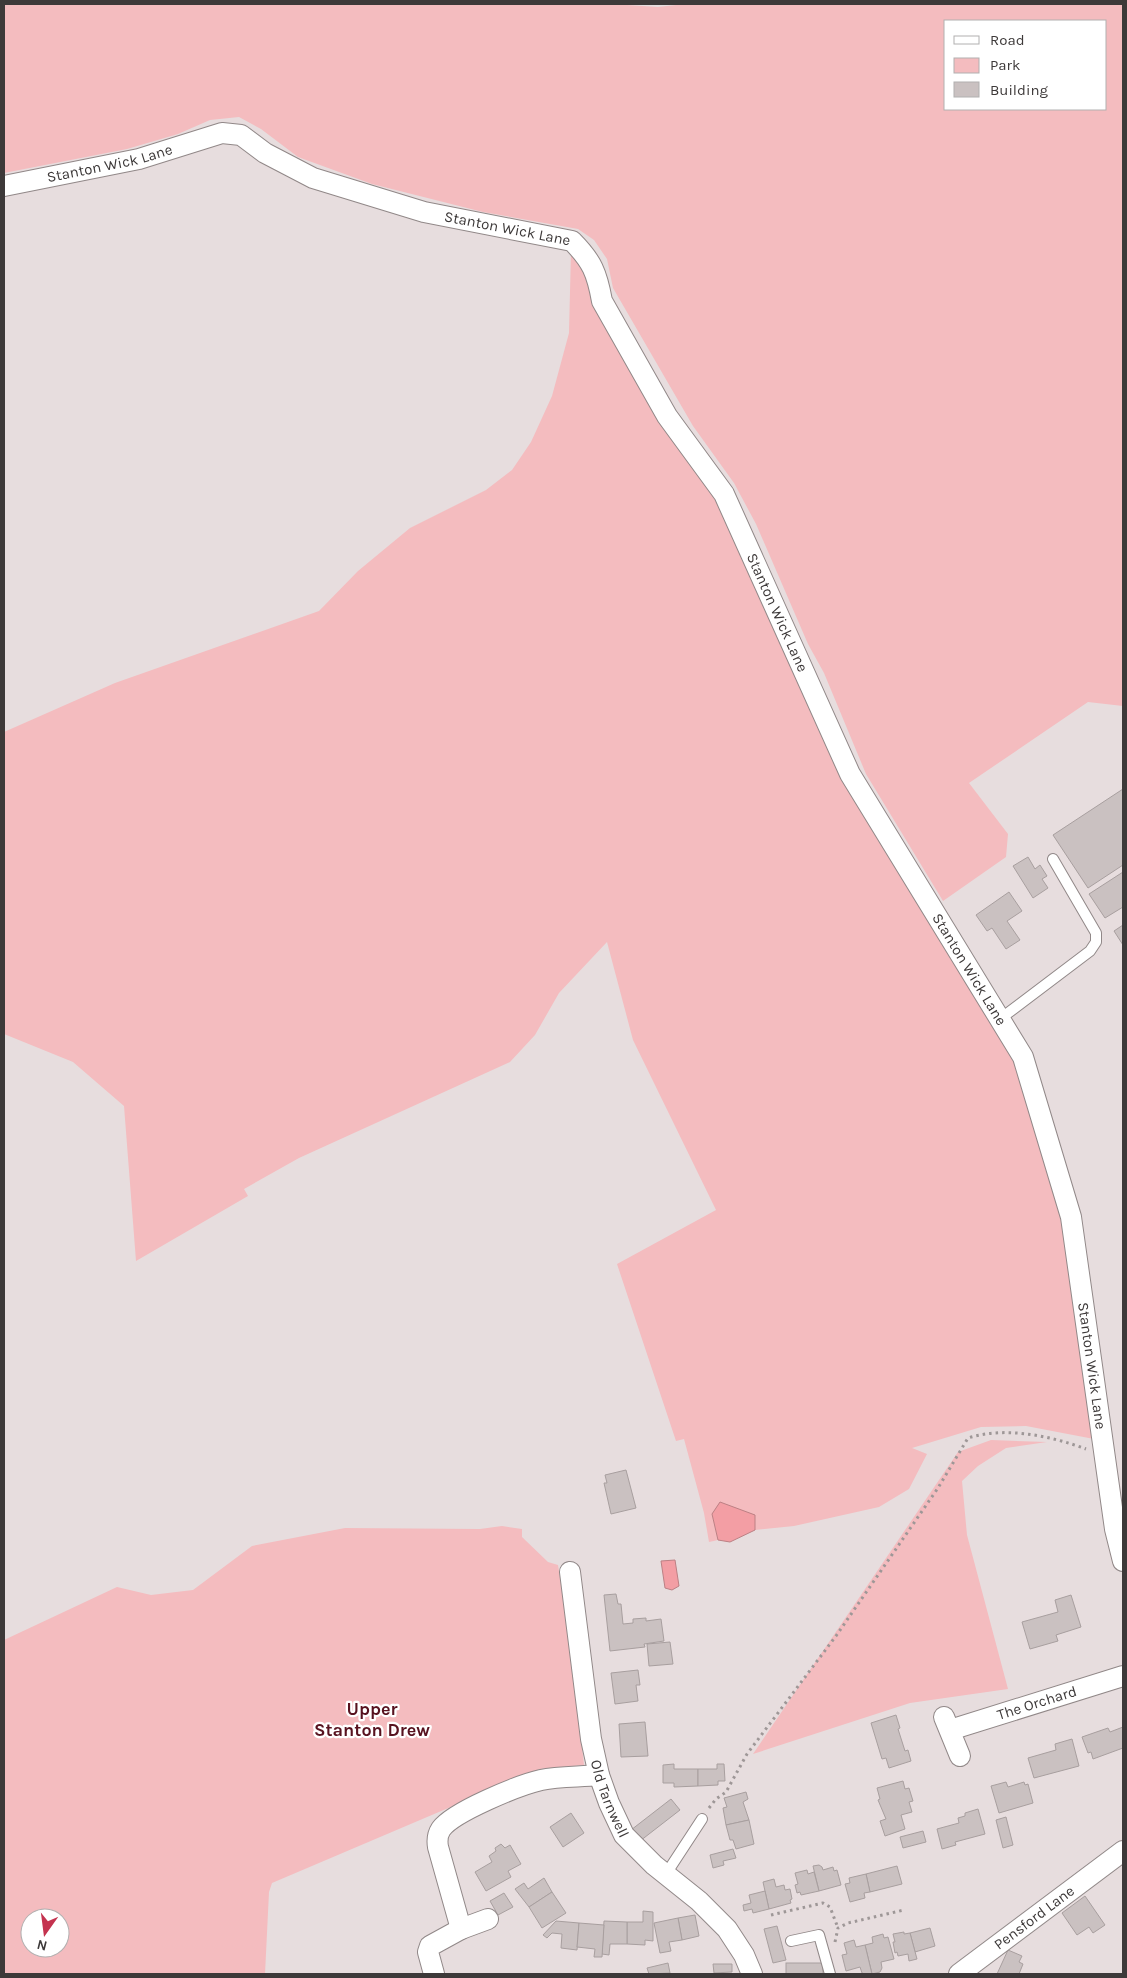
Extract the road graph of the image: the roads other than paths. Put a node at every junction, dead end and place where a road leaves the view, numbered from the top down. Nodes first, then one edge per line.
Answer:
1 (4, 186) edge
2 (1053, 859) dead end
3 (1000, 1019) junction
4 (1123, 1561) edge
5 (570, 1572) dead end
6 (1123, 1676) edge
7 (960, 1756) dead end
8 (599, 1775) junction
9 (702, 1819) road end
10 (1117, 1856) edge
11 (666, 1874) junction
12 (488, 1919) dead end
13 (461, 1929) junction
14 (791, 1941) dead end
15 (830, 1973) edge
16 (434, 1974) edge
17 (752, 1974) edge
18 (959, 1974) edge

1 - 3 street, Stanton Wick Lane
2 - 3 lane
3 - 4 street, Stanton Wick Lane
5 - 8 street, Old Tarnwell
6 - 7 street, The Orchard
8 - 11 street, Old Tarnwell
8 - 13 street
9 - 11 lane
10 - 18 street, Pensford Lane
11 - 17 street, Old Tarnwell
12 - 13 street
13 - 16 street
14 - 15 lane

